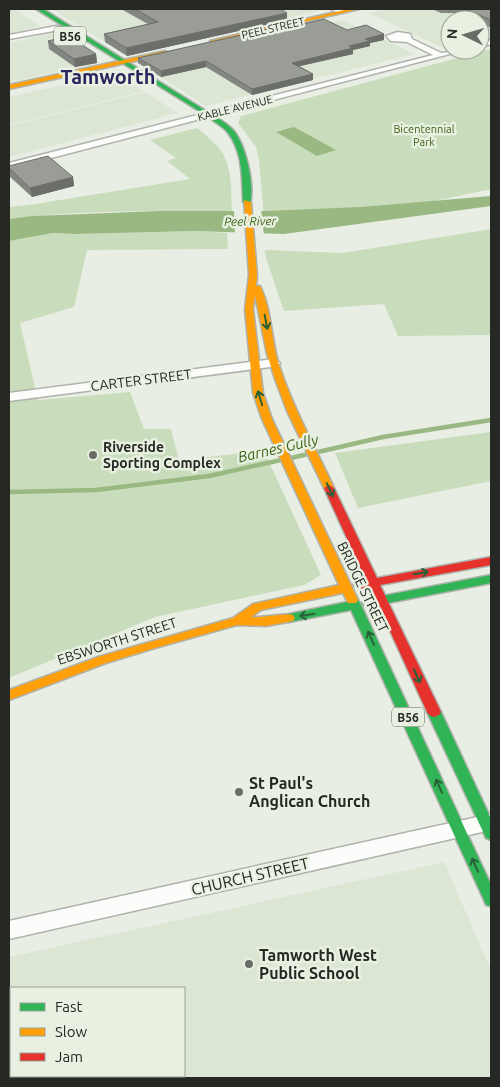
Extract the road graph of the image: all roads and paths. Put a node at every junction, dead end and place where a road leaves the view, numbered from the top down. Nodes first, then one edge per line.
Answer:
1 (26, 9) edge
2 (39, 9) edge
3 (343, 10) edge
4 (56, 28) junction
5 (9, 37) edge
6 (409, 40) dead end
7 (203, 44) edge
8 (176, 50) edge
9 (440, 55) joint
10 (118, 64) junction
11 (9, 88) edge
12 (204, 116) junction
13 (9, 166) edge
14 (253, 276) junction
15 (274, 364) junction
16 (254, 366) junction
17 (9, 397) edge
18 (491, 561) edge
19 (491, 579) edge
20 (373, 582) junction
21 (346, 588) junction
22 (381, 600) junction
23 (355, 605) junction
24 (237, 621) junction
25 (9, 695) edge
26 (490, 826) edge
27 (459, 830) junction
28 (491, 900) edge
29 (9, 930) edge

1 - 4 main road, B56
2 - 10 main road, B56
3 - 7 main road, PEEL STREET
4 - 5 street
4 - 10 main road, B56
6 - 9 street
8 - 10 main road
9 - 12 street, KABLE AVENUE
10 - 11 main road
10 - 12 main road, B56
12 - 13 street, KABLE AVENUE
12 - 14 main road, BRIDGE STREET / B56
14 -> 15 main road, BRIDGE STREET / B56
14 - 16 main road, BRIDGE STREET / B56
15 - 16 street, CARTER STREET
15 -> 20 main road, BRIDGE STREET / B56
16 - 17 street, CARTER STREET
21 -> 16 main road, BRIDGE STREET / B56
20 -> 18 main road, EBSWORTH STREET
19 - 22 main road, EBSWORTH STREET
20 - 21 main road, EBSWORTH STREET
20 - 22 main road, BRIDGE STREET / B56
21 - 23 main road, BRIDGE STREET / B56
21 - 24 main road, EBSWORTH STREET
22 - 23 main road, EBSWORTH STREET
22 -> 26 main road, BRIDGE STREET / B56
23 -> 24 main road, EBSWORTH STREET
27 -> 23 main road, BRIDGE STREET / B56
24 - 25 main road, EBSWORTH STREET
26 - 27 street, CHURCH STREET
28 -> 27 main road, BRIDGE STREET / B56
27 - 29 street, CHURCH STREET

